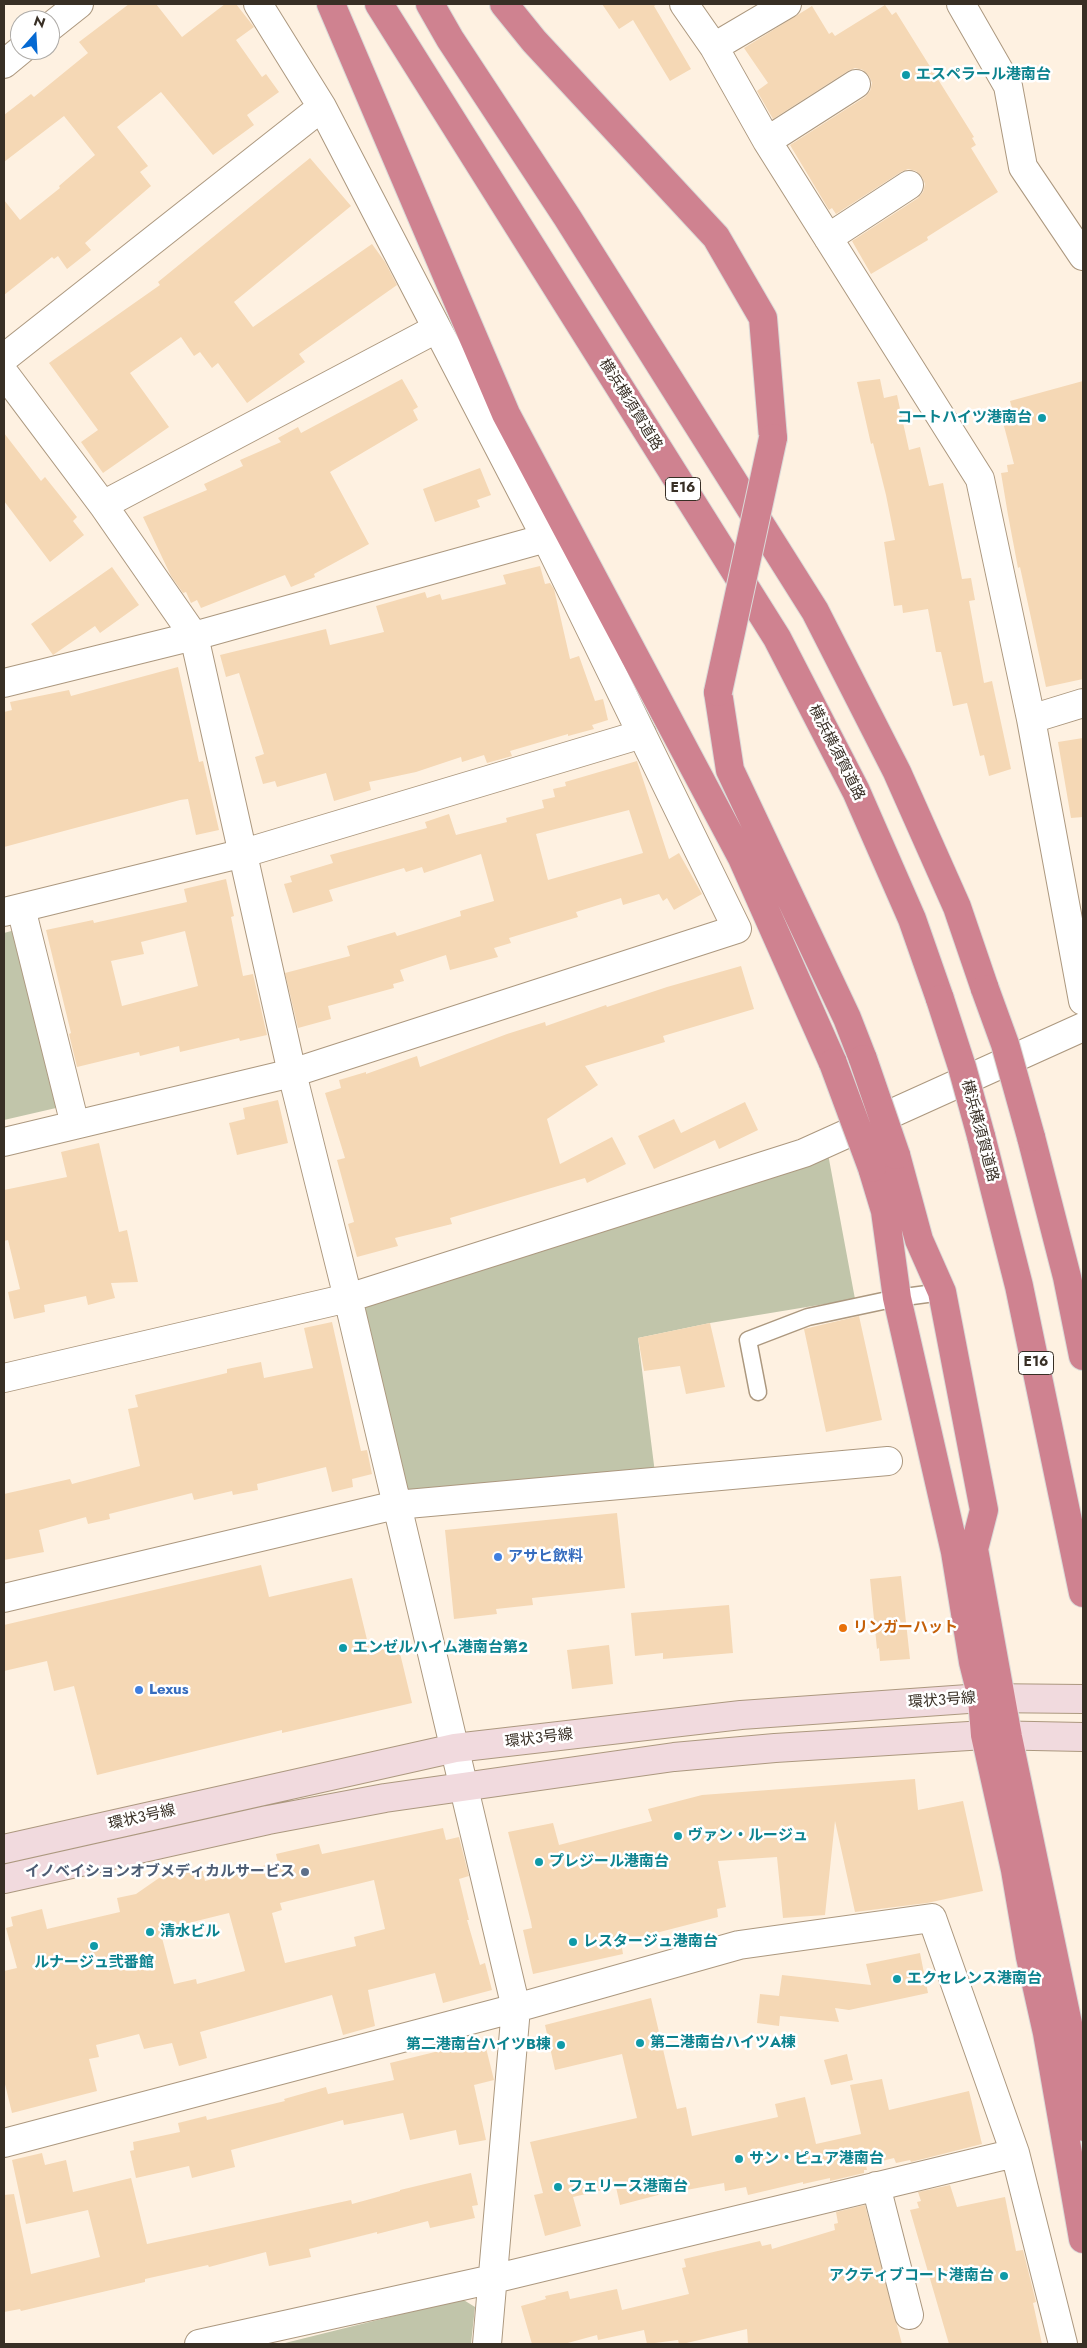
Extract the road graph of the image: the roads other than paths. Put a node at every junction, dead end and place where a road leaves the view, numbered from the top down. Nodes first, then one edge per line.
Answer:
1 (79, 4) edge
2 (258, 4) edge
3 (331, 4) edge
4 (379, 4) edge
5 (430, 4) edge
6 (504, 4) edge
7 (684, 4) edge
8 (787, 4) edge
9 (961, 4) edge
10 (60, 19) edge
11 (714, 46) junction
12 (856, 84) dead end
13 (322, 107) junction
14 (767, 141) junction
15 (909, 185) dead end
16 (828, 238) junction
17 (1083, 256) edge
18 (436, 329) junction
19 (4, 358) edge
20 (4, 373) edge
21 (103, 505) junction
22 (546, 538) junction
23 (194, 636) junction
24 (4, 683) edge
25 (1083, 703) edge
26 (1031, 719) junction
27 (642, 734) junction
28 (244, 853) junction
29 (12, 910) edge
30 (1083, 1002) edge
31 (1083, 1027) edge
32 (292, 1073) junction
33 (75, 1125) junction
34 (4, 1142) edge
35 (942, 1292) junction
36 (348, 1298) junction
37 (897, 1298) junction
38 (1083, 1356) edge
39 (4, 1378) edge
40 (758, 1392) dead end
41 (888, 1461) dead end
42 (396, 1505) junction
43 (1083, 1592) edge
44 (4, 1598) edge
45 (992, 1698) junction
46 (1083, 1699) edge
47 (996, 1736) junction
48 (1075, 1737) edge
49 (455, 1748) junction
50 (463, 1786) junction
51 (4, 1849) edge
52 (4, 1879) edge
53 (516, 2008) junction
54 (1083, 2128) edge
55 (4, 2143) edge
56 (1015, 2153) junction
57 (876, 2186) junction
58 (1083, 2239) edge
59 (493, 2279) junction
60 (909, 2315) dead end
61 (199, 2344) edge
62 (487, 2344) edge
63 (1063, 2344) edge

1 - 10 street
2 - 13 street
3 - 37 highway, bridge
4 - 43 highway, 横浜横須賀道路 / E16, bridge
5 - 38 highway, bridge
6 - 35 highway, bridge
7 - 11 street
8 - 11 street
9 - 17 street
11 - 14 street
12 - 14 street
13 - 18 street
13 - 19 street
14 - 16 street
15 - 16 street
16 - 26 street
18 - 21 street
18 - 22 street
20 - 21 street
21 - 23 street
22 - 23 street
22 - 27 street
23 - 24 street
23 - 28 street
25 - 26 street
26 - 30 street
27 - 28 street
27 - 32 street
28 - 29 street
28 - 32 street
29 - 33 street
31 - 36 street
32 - 33 street
32 - 36 street
33 - 34 street
35 - 37 lane
35 - 45 highway
36 - 39 street
36 - 42 street
37 - 40 lane
37 - 45 highway
41 - 42 street
42 - 44 street
42 - 49 street
45 - 46 street, 環状3号線
45 - 47 highway
45 - 49 street, 環状3号線
47 - 48 street, 環状3号線
47 - 50 street, 環状3号線
47 - 54 highway
47 - 58 highway
49 - 50 street
49 - 51 street, 環状3号線
50 - 52 street, 環状3号線
50 - 53 street
53 - 55 street
53 - 56 street
53 - 59 street
56 - 57 street
56 - 63 street
57 - 59 street
57 - 60 street
59 - 61 street
59 - 62 street

